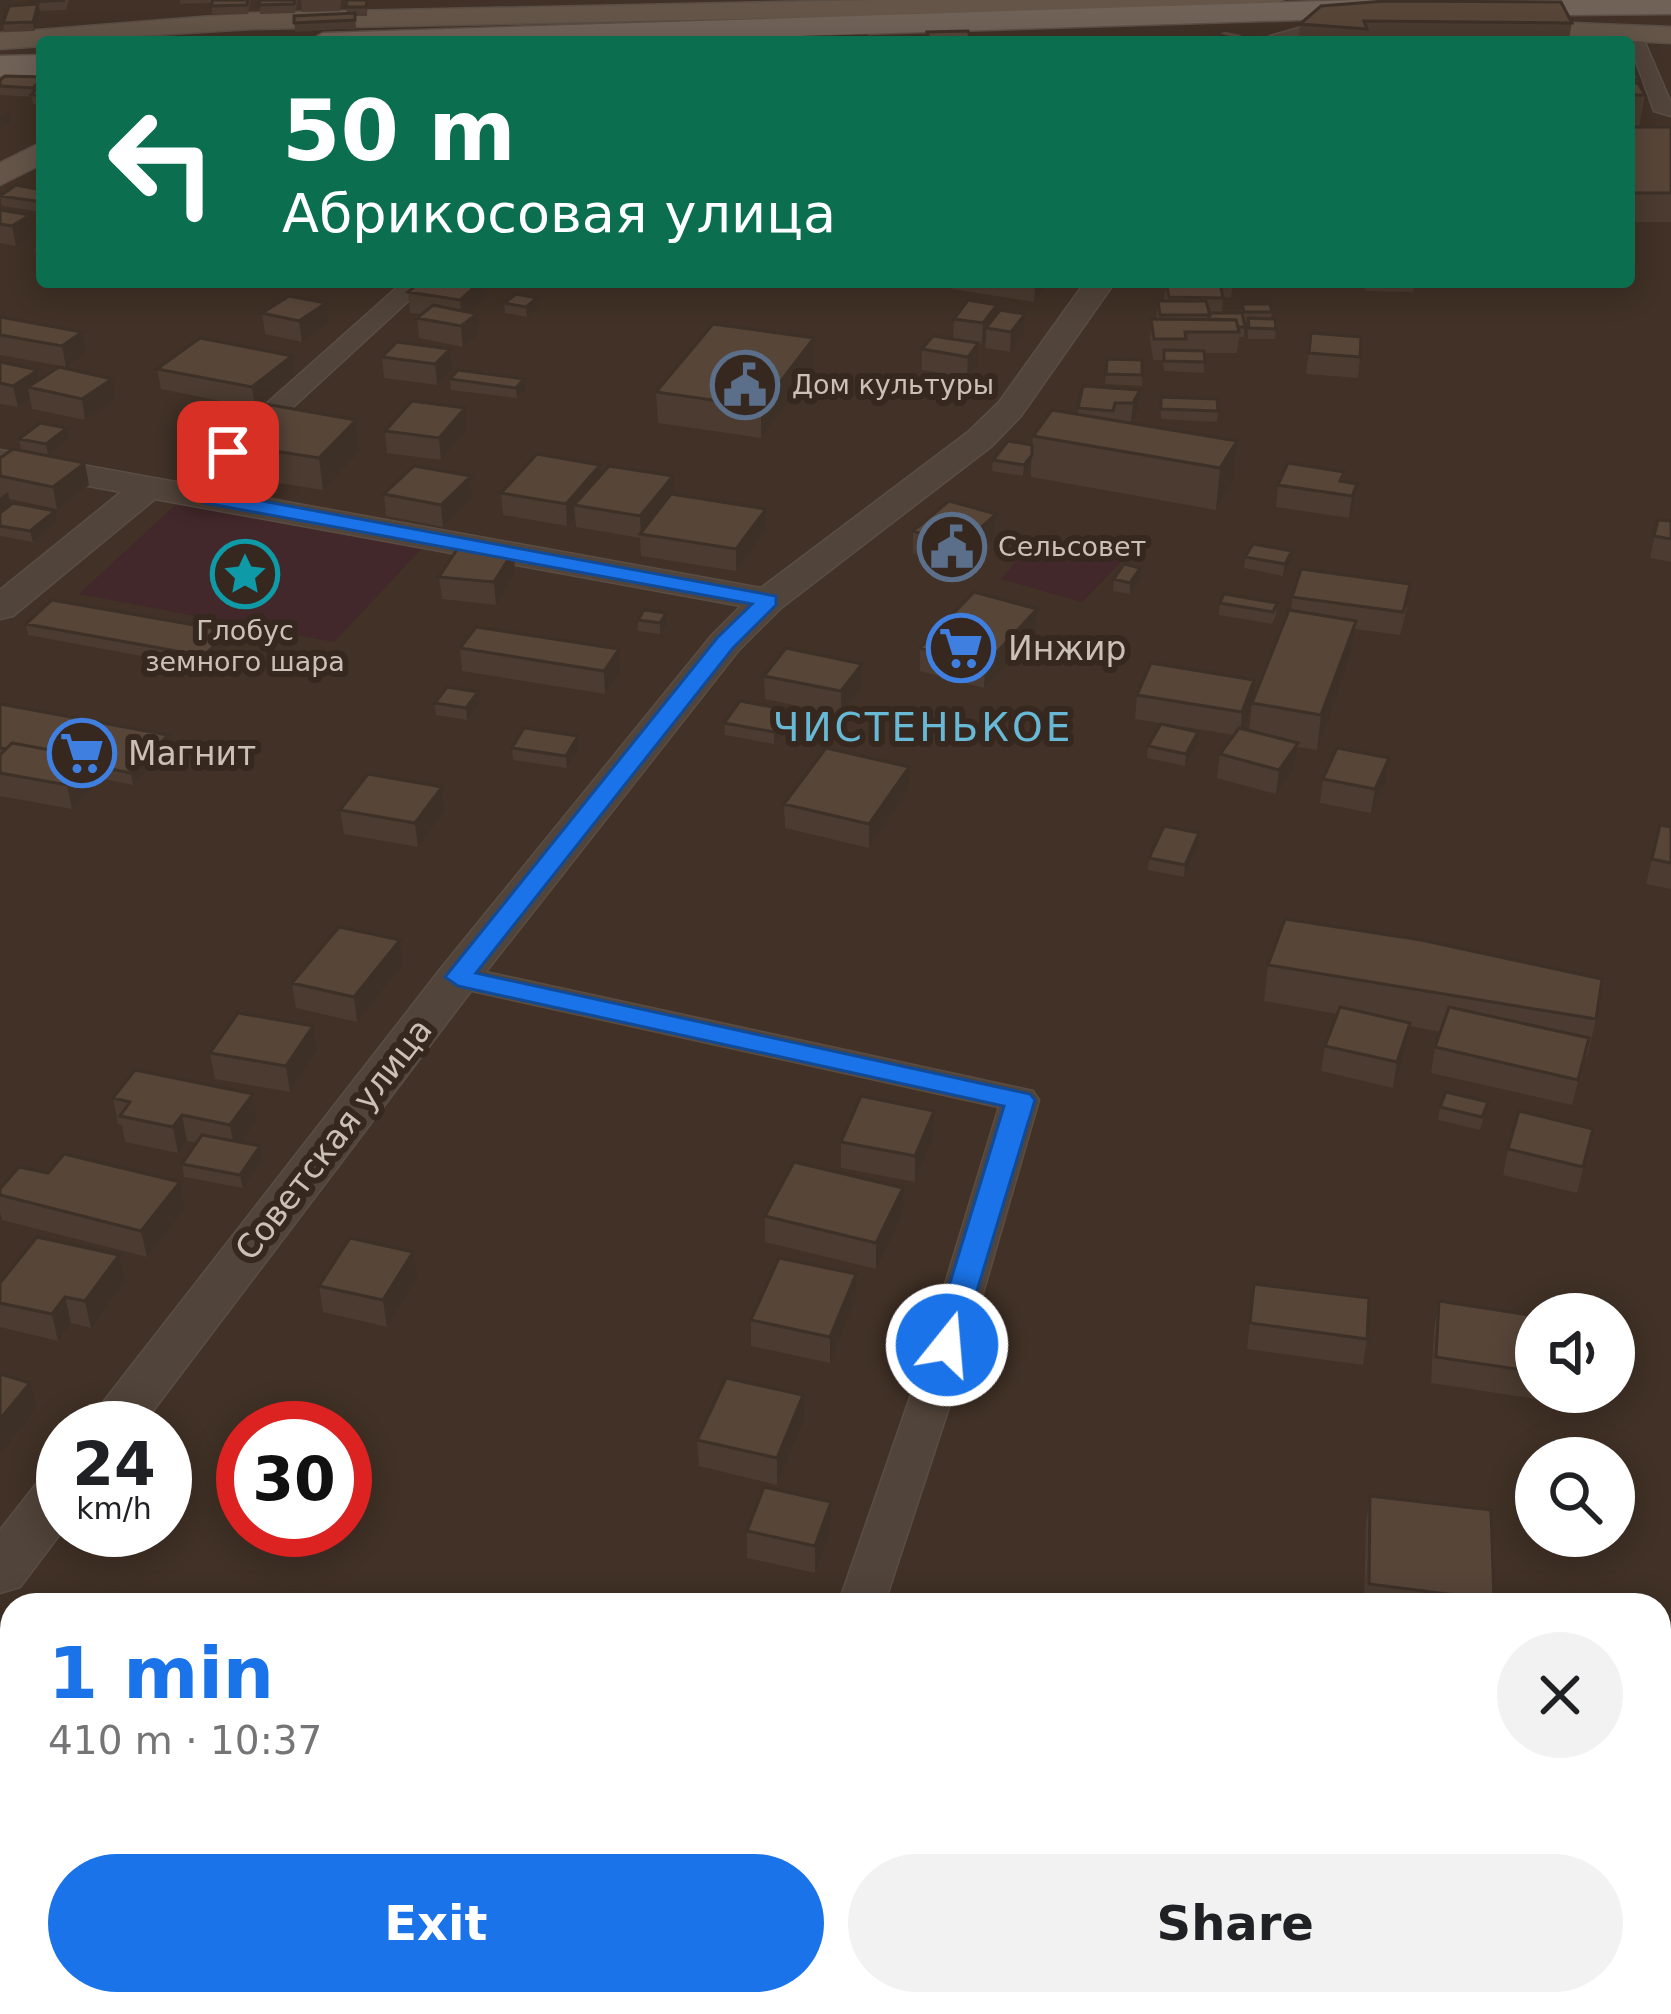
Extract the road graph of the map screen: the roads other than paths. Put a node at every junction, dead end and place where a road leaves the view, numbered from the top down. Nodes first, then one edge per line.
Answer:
1 (1270, 0) edge
2 (1671, 5) edge
3 (753, 7) edge
4 (646, 8) edge
5 (122, 18) edge
6 (1411, 19) junction
7 (1464, 19) junction
8 (1671, 19) edge
9 (1631, 33) junction
10 (1671, 35) edge
11 (89, 36) edge
12 (488, 36) edge
13 (841, 36) edge
14 (1277, 36) edge
15 (1632, 36) edge
16 (36, 39) edge
17 (0, 41) edge
18 (1635, 42) edge
19 (36, 52) edge
20 (0, 53) edge
21 (36, 65) edge
22 (0, 66) edge
23 (36, 76) edge
24 (0, 78) edge
25 (1664, 111) dead end
26 (36, 155) edge
27 (0, 176) edge
28 (410, 288) edge
29 (1096, 288) edge
30 (0, 460) edge
31 (167, 488) junction
32 (761, 598) junction
33 (0, 608) edge
34 (458, 977) junction
35 (131, 1401) edge
36 (36, 1524) edge
37 (0, 1571) edge
38 (865, 1593) edge

1 - 3 main road
2 - 7 main road
3 - 4 main road
4 - 5 main road
5 - 11 main road
6 - 12 main road
6 - 13 main road
6 - 14 main road
7 - 8 main road
7 - 9 main road
9 - 10 main road
9 - 15 street
16 - 17 main road
18 - 25 street
19 - 20 main road
21 - 22 main road
23 - 24 main road
26 - 27 main road
28 - 31 street
29 - 32 street, Советская улица
30 - 31 street
31 - 32 street
31 - 33 street
32 - 34 street, Советская улица
34 - 35 street, Советская улица
34 - 38 street
36 - 37 street

